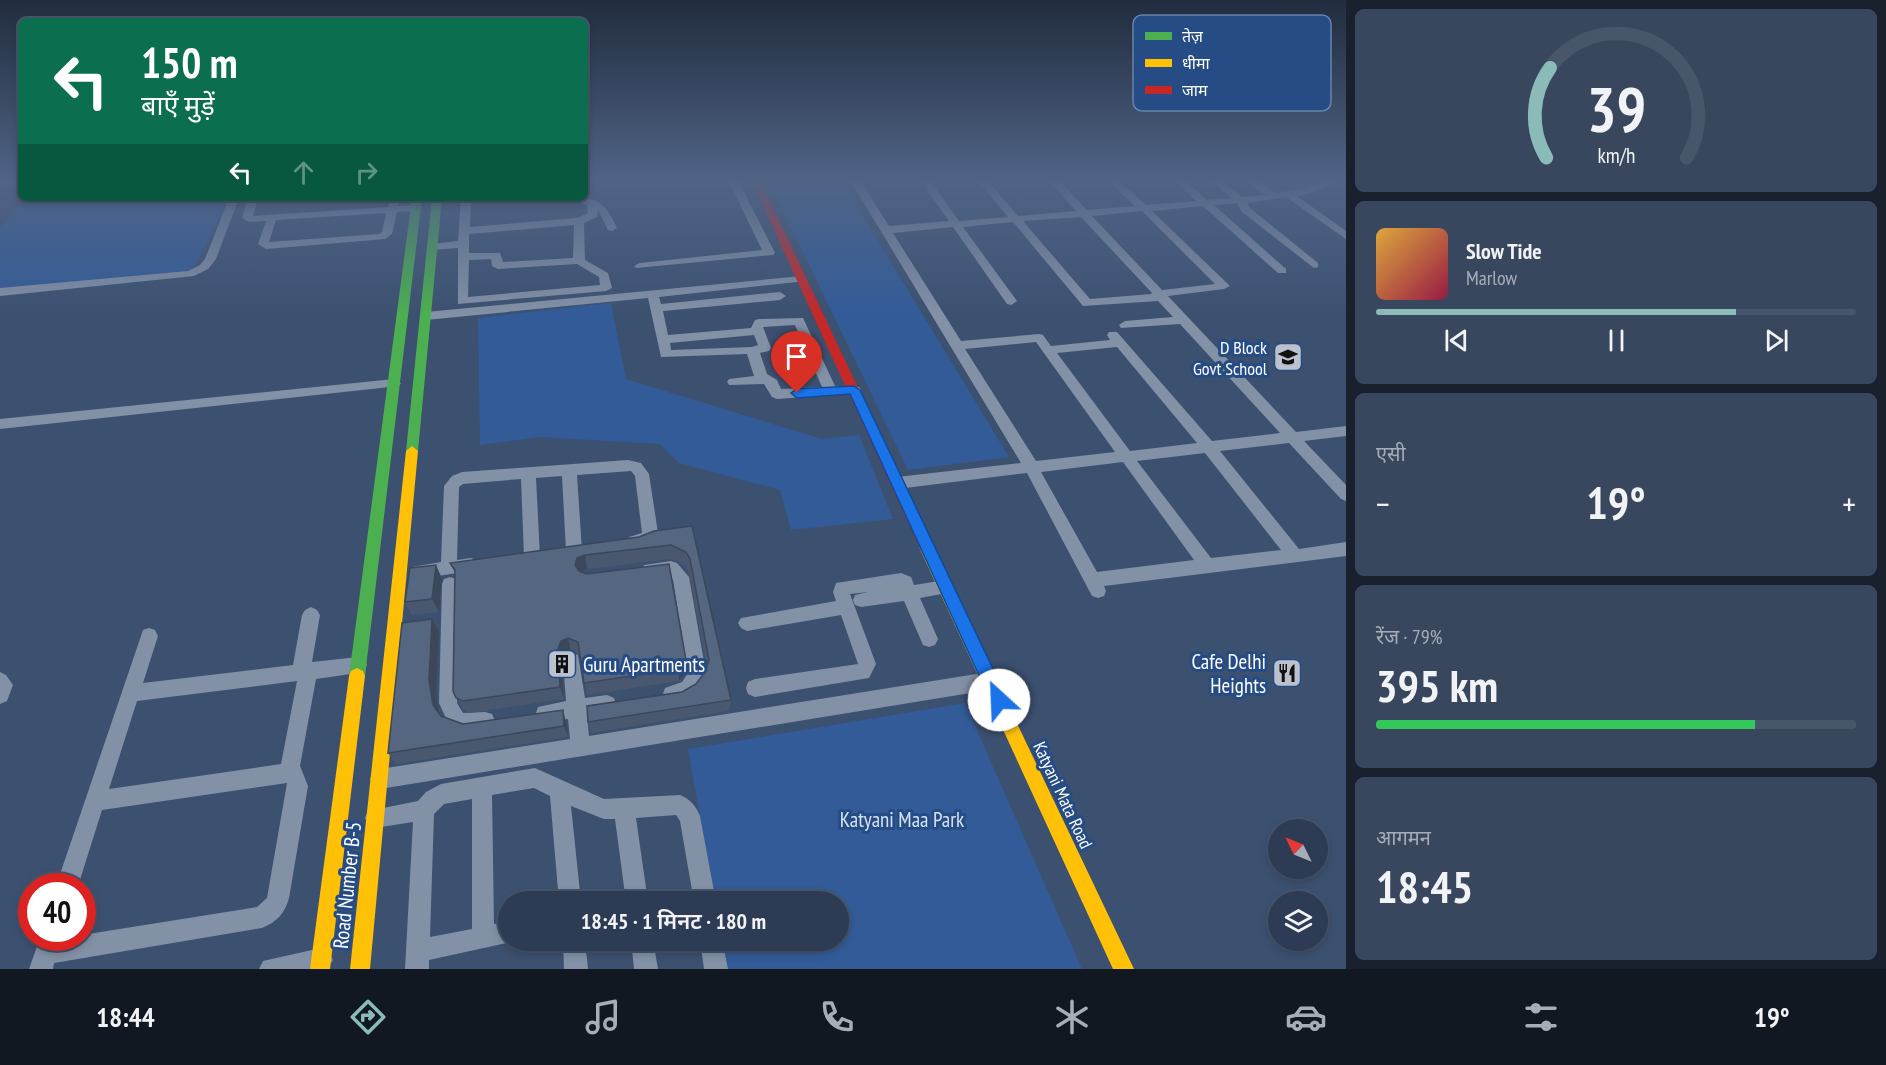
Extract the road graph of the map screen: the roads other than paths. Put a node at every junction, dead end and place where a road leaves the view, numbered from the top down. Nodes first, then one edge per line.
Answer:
1 (223, 225) edge
2 (270, 225) edge
3 (389, 225) edge
4 (414, 225) edge
5 (434, 225) edge
6 (464, 225) edge
7 (530, 225) edge
8 (579, 225) edge
9 (611, 225) edge
10 (755, 225) edge
11 (776, 225) edge
12 (882, 225) edge
13 (941, 225) edge
14 (956, 225) edge
15 (1021, 225) edge
16 (1094, 225) edge
17 (1162, 225) edge
18 (1231, 225) edge
19 (1265, 225) edge
20 (1331, 225) edge
21 (612, 228) dead end
22 (885, 230) junction
23 (464, 231) junction
24 (1346, 236) edge
25 (465, 244) junction
26 (432, 247) junction
27 (464, 257) junction
28 (579, 261) junction
29 (1314, 265) dead end
30 (640, 266) dead end
31 (1282, 271) dead end
32 (802, 279) junction
33 (0, 292) edge
34 (652, 294) junction
35 (780, 296) dead end
36 (1159, 296) junction
37 (1011, 301) dead end
38 (656, 308) junction
39 (426, 316) junction
40 (1182, 320) junction
41 (758, 331) junction
42 (1119, 334) junction
43 (688, 338) junction
44 (663, 340) junction
45 (956, 346) junction
46 (1048, 350) junction
47 (751, 351) junction
48 (691, 360) junction
49 (764, 380) junction
50 (734, 382) dead end
51 (394, 383) junction
52 (854, 390) junction
53 (831, 391) junction
54 (0, 424) edge
55 (1346, 431) edge
56 (1293, 437) junction
57 (1209, 447) junction
58 (1127, 456) junction
59 (1032, 468) junction
60 (569, 469) junction
61 (528, 472) junction
62 (897, 483) junction
63 (1346, 495) edge
64 (618, 545) edge
65 (1346, 549) edge
66 (1289, 557) junction
67 (485, 563) edge
68 (1207, 566) junction
69 (629, 573) edge
70 (400, 575) junction
71 (450, 576) junction
72 (946, 587) junction
73 (910, 593) junction
74 (853, 604) junction
75 (312, 615) dead end
76 (747, 623) dead end
77 (415, 625) edge
78 (395, 628) junction
79 (149, 636) dead end
80 (929, 639) dead end
81 (572, 661) dead end
82 (358, 665) junction
83 (304, 671) junction
84 (0, 681) edge
85 (989, 681) junction
86 (755, 688) dead end
87 (131, 693) junction
88 (0, 695) edge
89 (651, 697) edge
90 (619, 702) edge
91 (577, 708) junction
92 (523, 716) edge
93 (501, 719) edge
94 (580, 747) junction
95 (289, 773) junction
96 (380, 779) junction
97 (482, 787) junction
98 (559, 788) junction
99 (95, 801) junction
100 (624, 809) junction
101 (424, 810) junction
102 (376, 812) junction
103 (71, 873) edge
104 (569, 891) edge
105 (635, 891) edge
106 (703, 891) edge
107 (498, 935) edge
108 (483, 938) junction
109 (575, 951) edge
110 (644, 951) edge
111 (713, 951) edge
112 (46, 953) edge
113 (418, 960) edge
114 (320, 965) edge
115 (271, 969) edge
116 (360, 969) edge
117 (576, 969) edge
118 (646, 969) edge
119 (716, 969) edge
120 (1124, 969) edge

1 - 33 street
2 - 3 street
4 - 51 street
5 - 26 street, Road Number B-5
6 - 23 street
7 - 23 street
8 - 28 street
9 - 21 street
10 - 30 street
11 - 32 street, Katyani Mata Road
12 - 22 street
13 - 22 street
14 - 37 street
15 - 36 street
16 - 36 street
17 - 36 street
18 - 31 street
19 - 29 street
20 - 24 street
22 - 45 street
23 - 25 street
25 - 26 street
25 - 27 street
26 - 39 street, Road Number B-5
27 - 28 street
27 - 28 street
32 - 34 street
32 - 52 street, Katyani Mata Road
34 - 38 street
34 - 39 street
35 - 38 street
36 - 40 street
38 - 44 street
39 - 70 street, Road Number B-5
40 - 42 street
40 - 56 street
41 - 43 street
41 - 47 street
41 - 53 street
42 - 46 street
42 - 57 street
43 - 44 street
43 - 48 street
44 - 48 street
45 - 46 street
45 - 59 street
46 - 58 street
47 - 48 street
47 - 49 street
49 - 50 street
49 - 53 street
51 - 54 street
51 - 82 street
52 - 53 street
52 - 62 street, Katyani Mata Road
55 - 56 street
56 - 57 street
56 - 63 street
57 - 58 street
57 - 66 street
58 - 59 street
58 - 68 street
59 - 62 street
59 - 68 street
60 - 61 street
60 - 61 street
60 - 64 street
61 - 71 street
62 - 72 street, Katyani Mata Road
65 - 66 street
66 - 68 street
67 - 71 street
69 - 89 street
70 - 71 street
70 - 78 street, Road Number B-5
71 - 93 street
72 - 73 street
72 - 85 street, Katyani Mata Road
73 - 74 street
73 - 80 street
74 - 76 street
74 - 86 street
75 - 83 street
77 - 78 street
78 - 96 street, Road Number B-5
79 - 87 street
81 - 91 street
82 - 83 street
82 - 114 street
83 - 87 street
83 - 95 street
84 - 88 street
85 - 94 street
85 - 120 street, Katyani Mata Road
87 - 99 street
90 - 91 street
91 - 92 street
91 - 94 street
94 - 96 street
95 - 99 street
95 - 112 street
96 - 102 street, Road Number B-5
97 - 98 street
97 - 101 street
97 - 108 street
98 - 100 street
98 - 104 street
99 - 103 street
100 - 105 street
100 - 106 street
101 - 102 street
101 - 113 street
102 - 116 street, Road Number B-5
107 - 108 street
108 - 113 street
109 - 117 street
110 - 118 street
111 - 119 street
114 - 115 street

